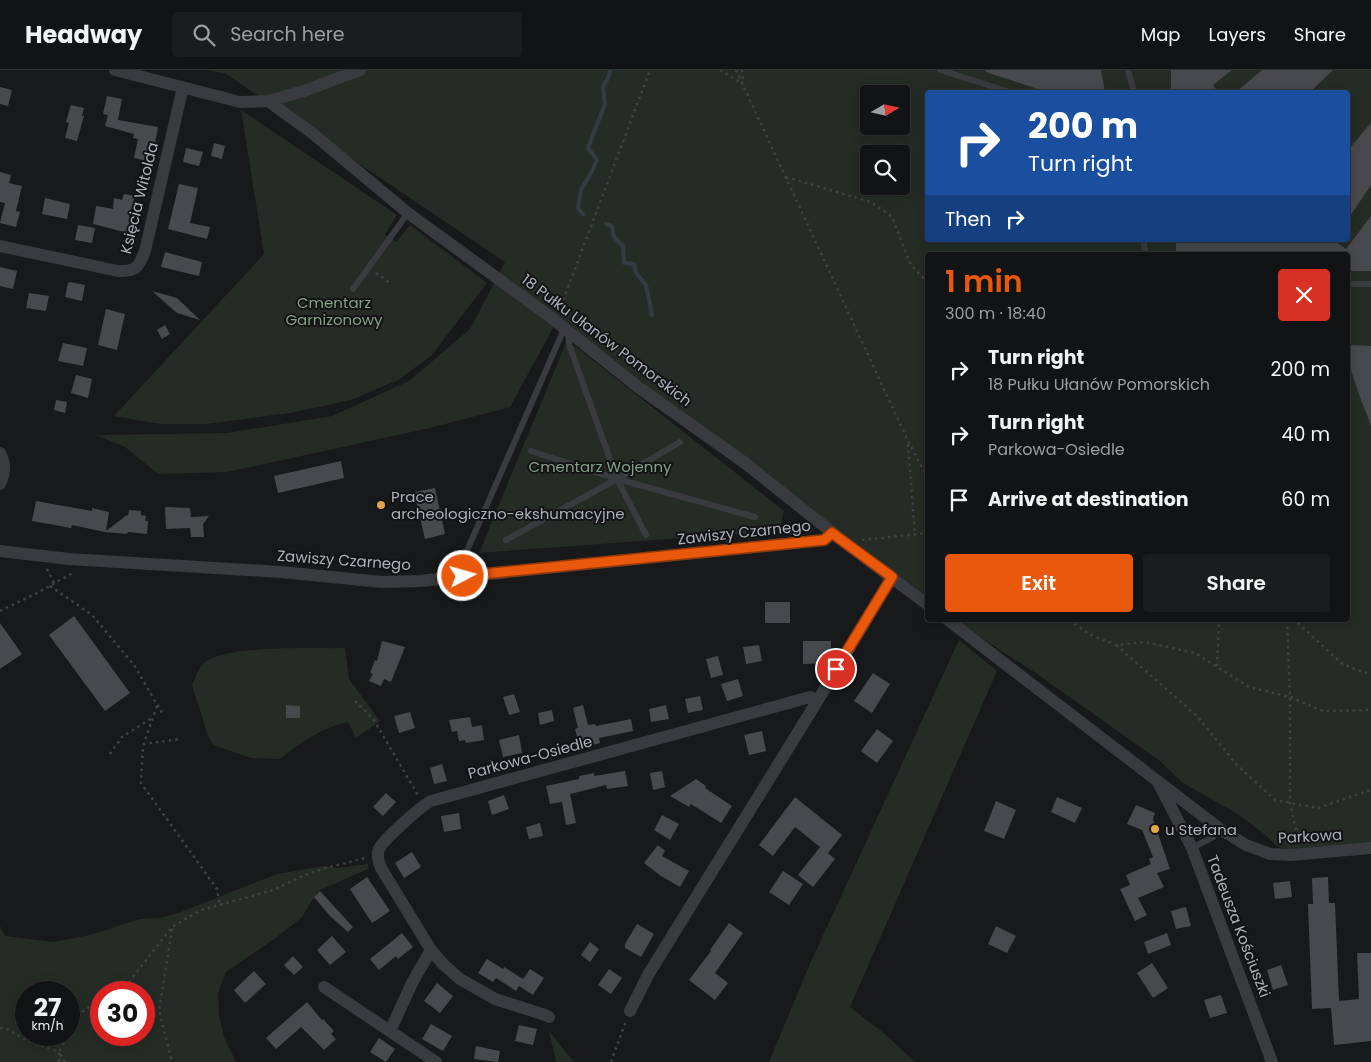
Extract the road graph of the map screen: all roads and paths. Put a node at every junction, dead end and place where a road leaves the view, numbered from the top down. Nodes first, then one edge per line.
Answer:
1 (116, 70) edge
2 (360, 70) edge
3 (650, 70) edge
4 (720, 70) edge
5 (736, 70) edge
6 (742, 70) edge
7 (940, 70) edge
8 (1128, 70) edge
9 (744, 85) junction
10 (183, 87) junction
11 (1004, 90) edge
12 (1133, 90) edge
13 (268, 101) junction
14 (786, 177) junction
15 (408, 212) junction
16 (0, 246) edge
17 (369, 268) junction
18 (925, 280) edge
19 (391, 284) dead end
20 (1350, 284) edge
21 (1371, 284) edge
22 (353, 289) dead end
23 (560, 306) dead end
24 (566, 330) junction
25 (908, 441) junction
26 (680, 442) dead end
27 (531, 451) dead end
28 (0, 452) edge
29 (925, 473) edge
30 (617, 479) junction
31 (0, 484) edge
32 (755, 517) dead end
33 (832, 533) junction
34 (925, 533) edge
35 (915, 534) junction
36 (646, 535) dead end
37 (506, 540) dead end
38 (844, 542) junction
39 (0, 551) edge
40 (92, 560) junction
41 (463, 576) junction
42 (892, 577) junction
43 (50, 586) junction
44 (925, 603) edge
45 (0, 610) edge
46 (951, 622) edge
47 (1072, 622) edge
48 (1219, 622) edge
49 (1287, 622) edge
50 (1296, 622) edge
51 (1116, 645) junction
52 (1217, 666) junction
53 (1371, 674) edge
54 (1290, 697) junction
55 (818, 700) junction
56 (355, 701) dead end
57 (158, 706) junction
58 (1371, 710) edge
59 (162, 714) dead end
60 (153, 718) junction
61 (181, 739) dead end
62 (143, 744) junction
63 (110, 754) dead end
64 (1155, 778) junction
65 (1371, 790) edge
66 (1290, 803) junction
67 (423, 804) junction
68 (1220, 828) junction
69 (1192, 848) junction
70 (1371, 848) edge
71 (379, 849) junction
72 (1301, 854) junction
73 (220, 906) junction
74 (172, 927) junction
75 (430, 950) junction
76 (130, 981) edge
77 (324, 987) dead end
78 (630, 1011) joint
79 (549, 1017) dead end
80 (0, 1028) edge
81 (390, 1032) junction
82 (62, 1046) edge
83 (59, 1052) junction
84 (60, 1062) edge
85 (65, 1062) edge
86 (172, 1062) edge
87 (436, 1062) edge
88 (611, 1062) edge
89 (1272, 1062) edge

1 - 10 street
2 - 13 street
3 - 23 path
4 - 9 path
5 - 9 path
6 - 9 path
7 - 11 lane
8 - 12 lane
9 - 14 path
10 - 13 street
10 - 16 street, Księcia Witolda
13 - 15 street, 18 Pułku Ułanów Pomorskich
14 - 18 path
14 - 25 path
15 - 17 lane
15 - 24 street, 18 Pułku Ułanów Pomorskich
17 - 19 path
17 - 22 lane
20 - 21 lane
24 - 30 lane
24 - 33 street, 18 Pułku Ułanów Pomorskich
24 - 41 lane
25 - 29 path
25 - 35 path
26 - 30 lane
27 - 30 lane
28 - 31 street
30 - 32 lane
30 - 36 lane
30 - 37 lane
33 - 38 street, 18 Pułku Ułanów Pomorskich
33 - 41 street, Zawiszy Czarnego
34 - 35 path
35 - 38 path
38 - 42 street, 18 Pułku Ułanów Pomorskich
39 - 40 street, Zawiszy Czarnego
40 - 41 street, Zawiszy Czarnego
40 - 43 path
42 - 44 street, 18 Pułku Ułanów Pomorskich
42 - 55 street
43 - 45 path
43 - 57 path
46 - 64 street
47 - 51 path
48 - 52 path
49 - 54 path
50 - 53 path
51 - 52 path
51 - 66 path
52 - 54 path
54 - 58 path
54 - 66 path
55 - 67 street, Parkowa-Osiedle
55 - 78 street
56 - 67 path
57 - 59 path
57 - 60 path
60 - 62 path
60 - 63 path
61 - 62 path
62 - 73 path
64 - 68 street, Parkowa
64 - 69 street, Tadeusza Kościuszki
65 - 66 path
66 - 72 path
67 - 71 street, Parkowa-Osiedle
68 - 69 lane
68 - 72 street, Parkowa
69 - 89 street, Tadeusza Kościuszki
70 - 72 street, Parkowa
71 - 73 path
71 - 75 street
73 - 74 path
74 - 76 path
74 - 86 path
75 - 79 street
75 - 81 street
77 - 81 street
78 - 88 path
80 - 83 path
81 - 87 street
82 - 83 path
83 - 84 path
83 - 85 path

